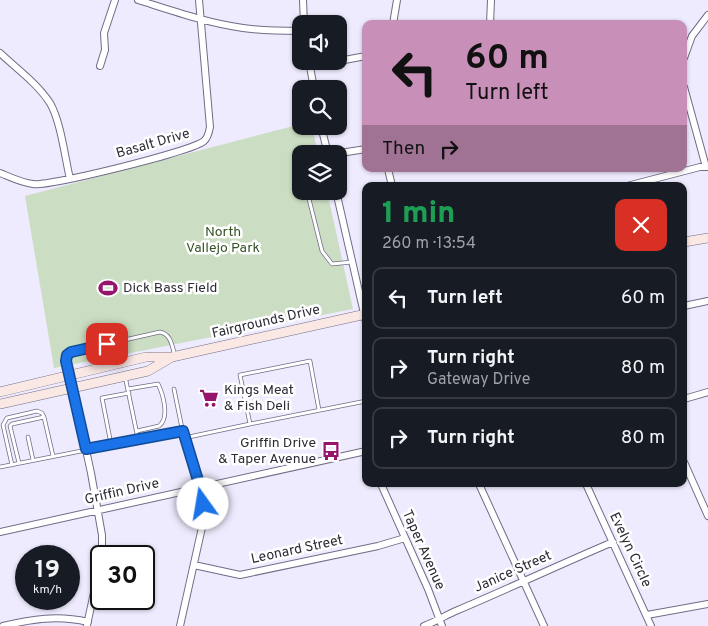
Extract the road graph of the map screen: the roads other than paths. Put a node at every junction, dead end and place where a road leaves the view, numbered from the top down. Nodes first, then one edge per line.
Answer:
1 (114, 0) edge
2 (138, 0) edge
3 (199, 0) edge
4 (304, 0) edge
5 (397, 0) edge
6 (491, 0) edge
7 (304, 15) edge
8 (708, 15) edge
9 (200, 19) junction
10 (394, 20) edge
11 (490, 20) edge
12 (292, 31) edge
13 (687, 50) edge
14 (0, 53) edge
15 (362, 57) edge
16 (347, 59) edge
17 (100, 66) dead end
18 (687, 97) edge
19 (362, 150) edge
20 (347, 152) edge
21 (707, 167) edge
22 (686, 172) edge
23 (687, 172) edge
24 (0, 173) edge
25 (70, 179) junction
26 (644, 182) edge
27 (309, 200) edge
28 (338, 200) edge
29 (708, 238) edge
30 (687, 242) edge
31 (353, 262) junction
32 (362, 300) edge
33 (708, 301) edge
34 (687, 305) edge
35 (362, 318) edge
36 (174, 357) junction
37 (70, 376) junction
38 (125, 376) junction
39 (73, 389) junction
40 (174, 389) dead end
41 (128, 391) junction
42 (0, 392) edge
43 (708, 392) edge
44 (687, 398) edge
45 (362, 402) edge
46 (0, 404) edge
47 (319, 410) junction
48 (44, 417) junction
49 (250, 424) junction
50 (137, 431) junction
51 (183, 431) junction
52 (28, 437) dead end
53 (184, 438) junction
54 (138, 439) junction
55 (111, 444) junction
56 (86, 449) junction
57 (362, 452) edge
58 (53, 456) junction
59 (33, 460) junction
60 (19, 463) junction
61 (12, 464) junction
62 (0, 467) edge
63 (687, 469) edge
64 (200, 487) junction
65 (382, 487) edge
66 (480, 487) edge
67 (587, 487) edge
68 (98, 510) junction
69 (708, 516) edge
70 (0, 532) edge
71 (405, 538) junction
72 (613, 542) junction
73 (102, 545) edge
74 (194, 565) junction
75 (524, 582) junction
76 (708, 604) edge
77 (90, 610) edge
78 (646, 615) junction
79 (441, 623) edge
80 (87, 624) edge
81 (3, 626) edge
82 (180, 626) edge
83 (424, 626) edge
84 (544, 626) edge
85 (651, 626) edge

1 - 17 street
2 - 9 street
3 - 9 street, Basalt Drive
4 - 7 street
5 - 10 street
6 - 11 street
8 - 13 street
9 - 12 street
9 - 25 street, Basalt Drive
14 - 25 street
15 - 16 street
18 - 21 street
19 - 20 street
21 - 23 street
22 - 26 street
24 - 25 street, Basalt Drive
27 - 31 lane
28 - 31 street
29 - 30 main road
31 - 32 street
33 - 34 street
35 - 36 main road, Fairgrounds Drive
36 - 37 main road, Fairgrounds Drive
36 - 37 lane
36 - 38 main road, Fairgrounds Drive
37 - 39 street
37 - 42 main road, Fairgrounds Drive
38 - 39 main road, Fairgrounds Drive
38 - 41 lane
39 - 46 main road, Fairgrounds Drive
39 - 56 street
40 - 51 lane
41 - 50 lane
41 - 50 lane
41 - 55 lane
43 - 44 street
45 - 47 lane
47 - 49 lane
47 - 49 lane
48 - 58 lane
48 - 60 lane
48 - 61 lane
49 - 53 lane
50 - 54 lane
51 - 53 lane
51 - 54 lane
52 - 59 lane
53 - 64 lane
54 - 55 lane
55 - 56 lane
56 - 58 lane
56 - 68 street
57 - 64 street, Griffin Drive
58 - 59 lane
59 - 60 lane
60 - 61 lane
61 - 62 lane
63 - 69 street
64 - 68 street, Griffin Drive
64 - 74 street
65 - 71 street, Taper Avenue
66 - 75 street
67 - 72 street, Evelyn Circle
68 - 70 street, Griffin Drive
68 - 73 street
71 - 74 street, Leonard Street
71 - 79 street, Taper Avenue
72 - 75 street, Janice Street
72 - 78 street, Evelyn Circle
74 - 82 street
75 - 79 street, Janice Street
75 - 84 street
76 - 78 street
77 - 80 street
78 - 85 street, Evelyn Circle
79 - 83 street, Janice Street
80 - 81 street

